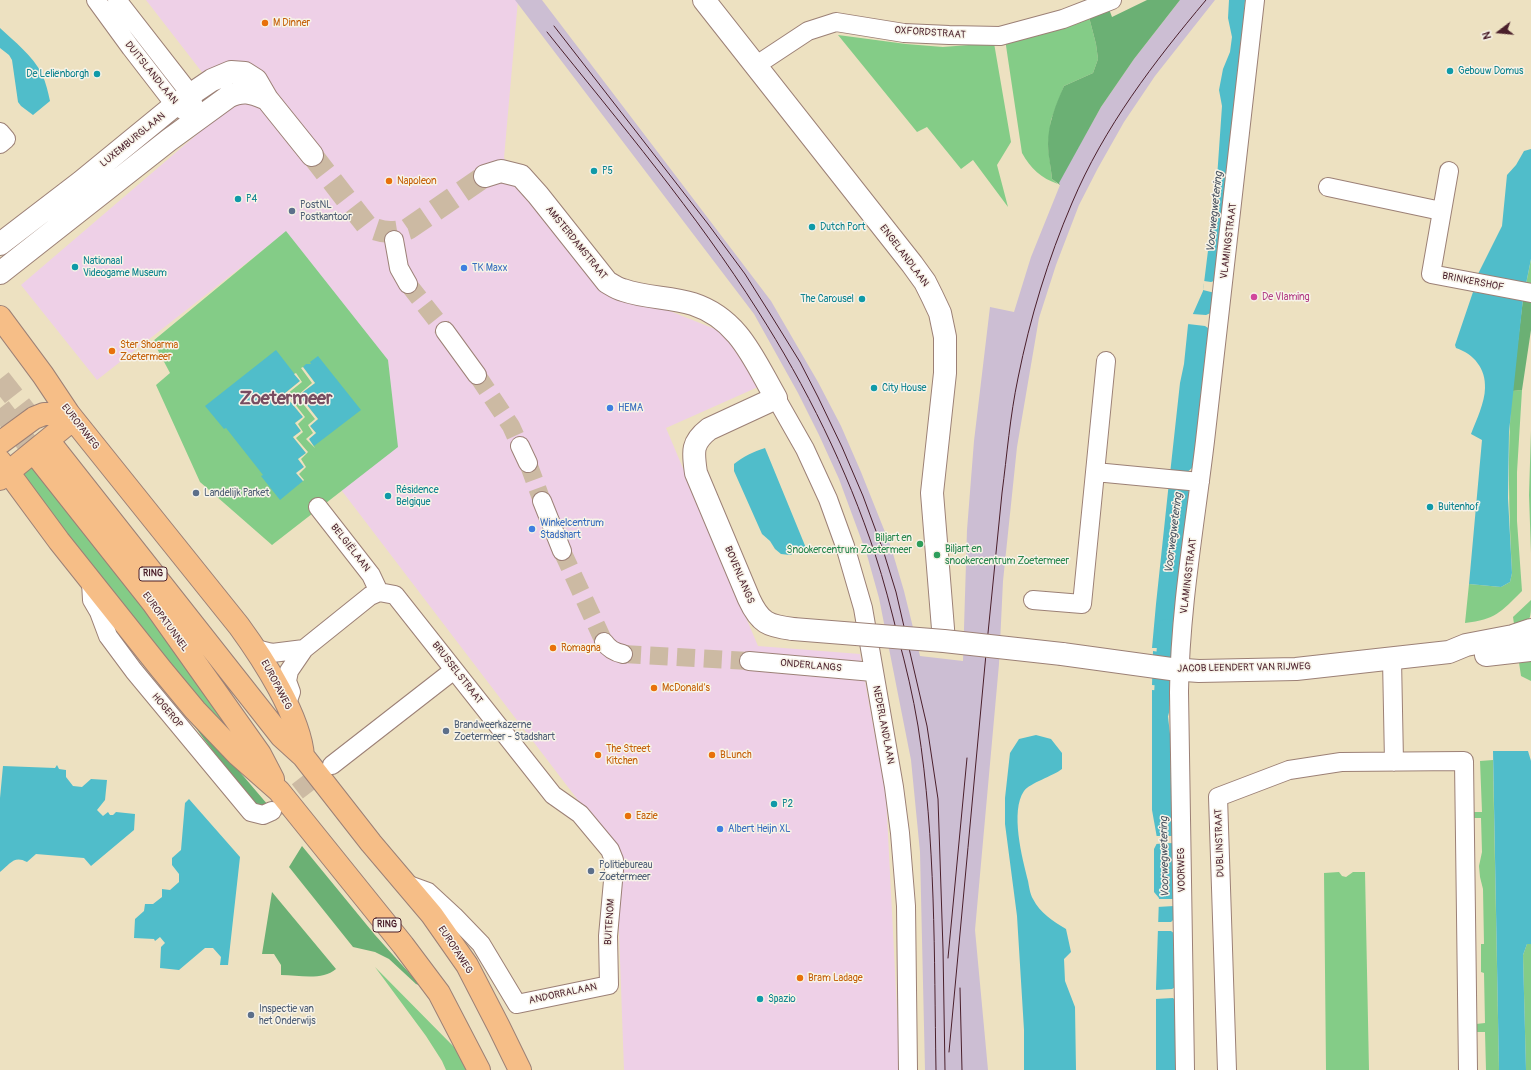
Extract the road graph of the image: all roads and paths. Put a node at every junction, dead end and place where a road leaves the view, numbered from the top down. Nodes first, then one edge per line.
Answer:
1 (96, 0) edge
2 (117, 0) edge
3 (704, 0) edge
4 (1112, 0) edge
5 (1255, 0) edge
6 (755, 66) junction
7 (268, 99) junction
8 (183, 100) junction
9 (198, 119) junction
10 (0, 132) edge
11 (0, 144) edge
12 (312, 155) tunnel mouth
13 (1449, 171) dead end
14 (485, 176) tunnel mouth
15 (1328, 187) dead end
16 (1441, 211) junction
17 (394, 240) dead end
18 (0, 244) edge
19 (0, 273) edge
20 (408, 284) tunnel mouth
21 (1527, 293) edge
22 (0, 317) edge
23 (445, 331) tunnel mouth
24 (1106, 361) dead end
25 (476, 375) tunnel mouth
26 (776, 398) junction
27 (69, 414) junction
28 (0, 443) edge
29 (520, 446) tunnel mouth
30 (528, 463) tunnel mouth
31 (3, 471) edge
32 (1095, 472) junction
33 (1197, 481) junction
34 (542, 501) tunnel mouth
35 (318, 507) dead end
36 (562, 551) tunnel mouth
37 (91, 582) junction
38 (379, 592) junction
39 (1033, 600) dead end
40 (1531, 630) edge
41 (944, 641) junction
42 (604, 642) tunnel mouth
43 (256, 649) junction
44 (304, 649) junction
45 (1531, 650) edge
46 (1449, 652) junction
47 (623, 654) tunnel mouth
48 (1392, 659) junction
49 (749, 661) tunnel mouth
50 (1175, 669) junction
51 (454, 670) junction
52 (873, 672) junction
53 (287, 704) junction
54 (303, 756) junction
55 (1394, 762) junction
56 (332, 765) tunnel mouth
57 (276, 801) junction
58 (614, 860) joint
59 (406, 884) junction
60 (608, 985) joint
61 (479, 1070) edge
62 (520, 1070) edge
63 (908, 1070) edge
64 (1185, 1070) edge
65 (1227, 1070) edge
66 (1468, 1070) edge

1 - 8 street, DUITSLANDLAAN
2 - 8 street, DUITSLANDLAAN
3 - 6 street, ENGELANDLAAN
4 - 6 street, OXFORDSTRAAT
5 - 33 street, VLAMINGSTRAAT
6 - 41 street, ENGELANDLAAN
7 - 8 street, LUXEMBURGLAAN
7 - 9 street
7 - 12 street, LUXEMBURGLAAN
8 - 9 street, DUITSLANDLAAN
8 - 18 street, LUXEMBURGLAAN
9 - 19 street
10 - 11 street
13 - 16 street, BRINKERSHOF
14 - 26 street, AMSTERDAMSTRAAT
15 - 16 street
16 - 21 street, BRINKERSHOF
17 - 20 street
22 - 27 main road, EUROPAWEG
23 - 25 street
24 - 32 street
26 - 41 street, BOVENLANGS, bridge
26 - 52 street, NEDERLANDLAAN
27 - 28 main road
27 - 31 main road
27 - 43 main road, EUROPAWEG
29 - 30 street
31 - 37 main road
32 - 33 street
32 - 39 street
33 - 50 street, VLAMINGSTRAAT
34 - 36 street
35 - 38 street, BELGIËLAAN
37 - 57 main road
37 - 57 street, HOGEROP
38 - 44 street
38 - 51 street, BRUSSELSTRAAT
40 - 46 street, JACOB LEENDERT VAN RIJWEG
41 - 50 street, JACOB LEENDERT VAN RIJWEG, bridge
42 - 47 street
43 - 44 street
43 - 53 main road, EUROPAWEG
44 - 53 street
45 - 46 street, JACOB LEENDERT VAN RIJWEG
46 - 48 street, JACOB LEENDERT VAN RIJWEG
48 - 50 street, JACOB LEENDERT VAN RIJWEG
48 - 55 street
49 - 52 street, ONDERLANGS
50 - 64 street, VOORWEG
51 - 56 street
51 - 58 street, BRUSSELSTRAAT
52 - 63 street, NEDERLANDLAAN
53 - 54 main road, EUROPAWEG
54 - 57 main road, EUROPATUNNEL / RING
54 - 59 main road, EUROPAWEG / RING
55 - 65 street, DUBLINSTRAAT
55 - 66 street, DUBLINSTRAAT
57 - 61 main road, RING
58 - 60 street, BUITENOM
59 - 60 street, ANDORRALAAN
59 - 62 main road, EUROPAWEG / RING

